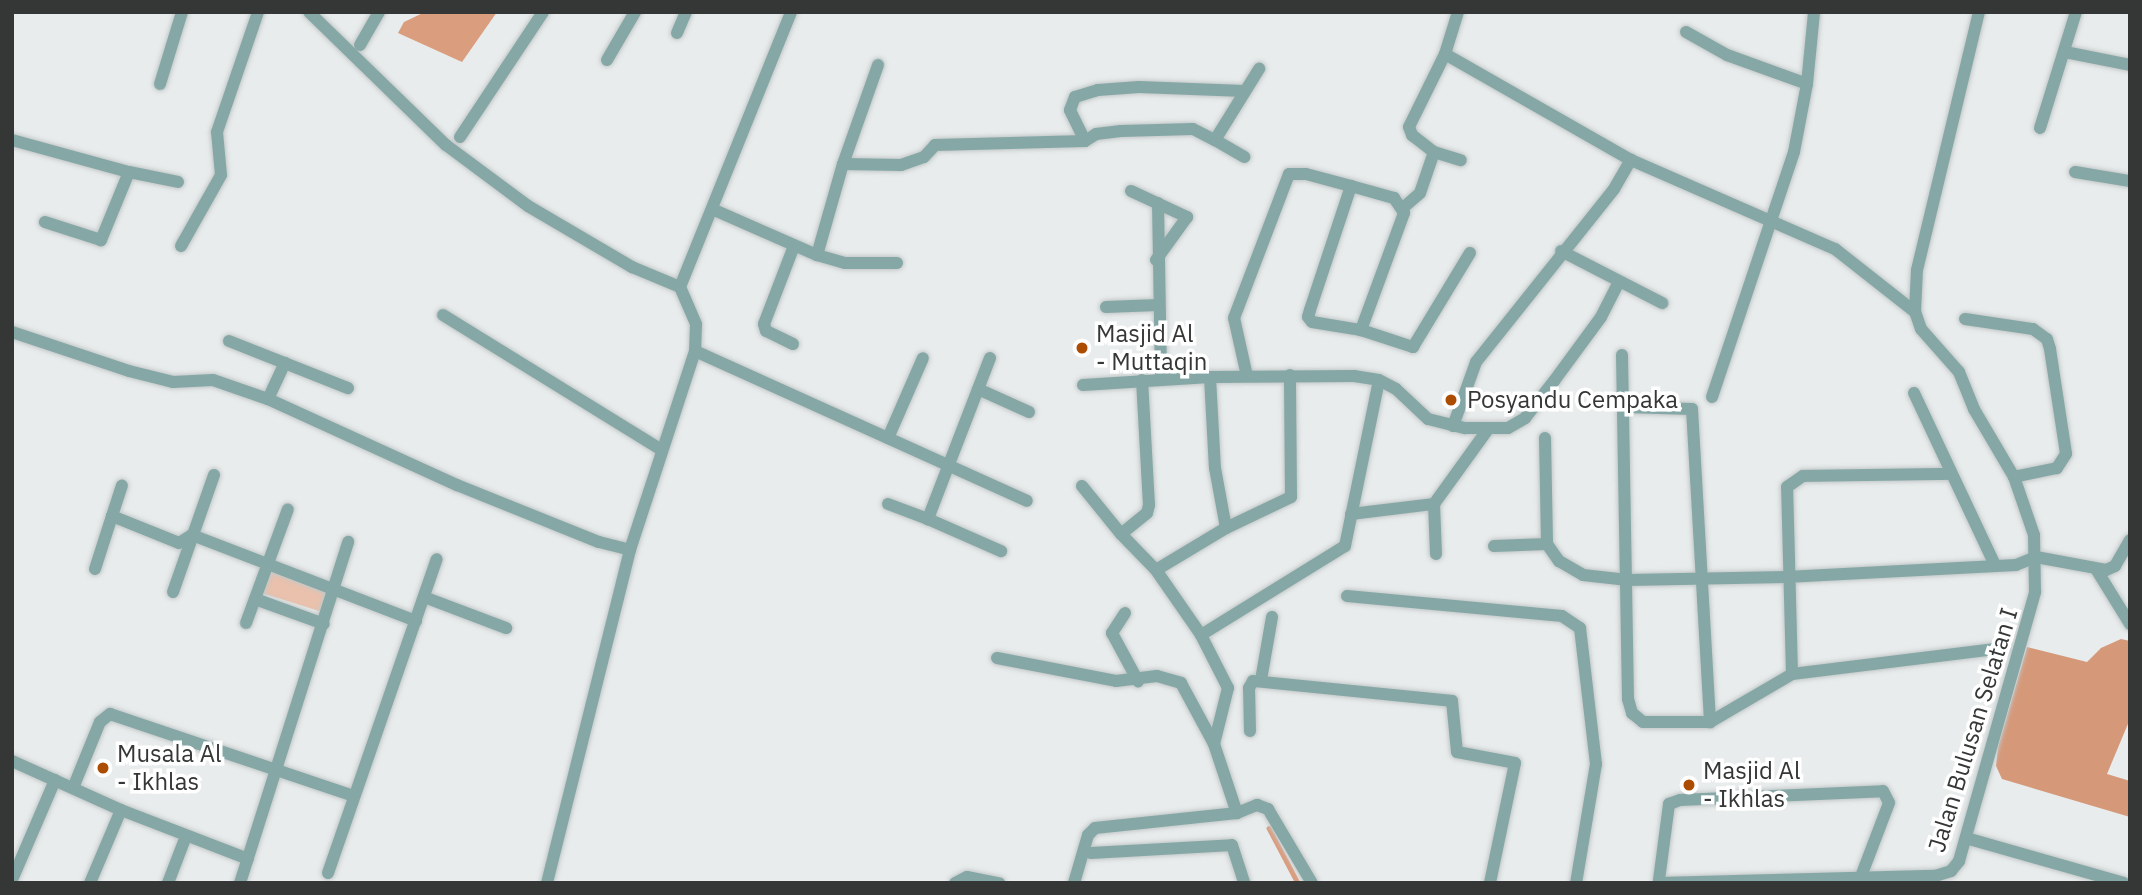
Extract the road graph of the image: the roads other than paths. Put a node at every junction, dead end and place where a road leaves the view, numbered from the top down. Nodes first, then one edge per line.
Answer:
1 (182, 12) edge
2 (258, 12) edge
3 (309, 12) edge
4 (379, 12) edge
5 (543, 12) edge
6 (635, 12) edge
7 (686, 12) edge
8 (791, 12) edge
9 (1458, 12) edge
10 (1814, 12) edge
11 (1979, 12) edge
12 (2076, 12) edge
13 (1686, 32) dead end
14 (677, 33) dead end
15 (360, 45) dead end
16 (2065, 52) junction
17 (1445, 54) junction
18 (607, 60) dead end
19 (878, 65) dead end
20 (2130, 65) edge
21 (1259, 69) dead end
22 (1807, 83) junction
23 (160, 84) dead end
24 (1244, 91) junction
25 (2040, 128) dead end
26 (460, 137) dead end
27 (12, 140) edge
28 (1085, 141) junction
29 (1215, 141) junction
30 (1434, 152) junction
31 (1244, 157) dead end
32 (1461, 160) dead end
33 (1631, 160) junction
34 (843, 164) junction
35 (129, 172) junction
36 (2075, 172) dead end
37 (2130, 181) edge
38 (178, 182) dead end
39 (1351, 187) junction
40 (1131, 191) dead end
41 (1158, 203) junction
42 (1404, 207) junction
43 (712, 209) junction
44 (1772, 219) junction
45 (45, 222) dead end
46 (181, 246) dead end
47 (794, 246) junction
48 (1561, 251) junction
49 (1470, 253) dead end
50 (817, 255) junction
51 (1156, 260) junction
52 (897, 263) dead end
53 (1619, 282) junction
54 (680, 287) junction
55 (1662, 303) dead end
56 (1158, 305) junction
57 (1106, 307) dead end
58 (1915, 313) junction
59 (443, 315) dead end
60 (1965, 319) dead end
61 (1361, 330) junction
62 (12, 332) edge
63 (229, 341) dead end
64 (793, 344) dead end
65 (695, 351) junction
66 (1622, 355) dead end
67 (923, 358) dead end
68 (990, 358) dead end
69 (285, 363) junction
70 (1290, 375) junction
71 (1247, 376) junction
72 (1210, 377) junction
73 (1161, 379) junction
74 (1142, 380) junction
75 (1379, 380) junction
76 (1083, 384) dead end
77 (348, 388) dead end
78 (978, 389) junction
79 (1914, 393) dead end
80 (1712, 397) dead end
81 (268, 399) junction
82 (1624, 407) junction
83 (1029, 412) dead end
84 (1453, 426) junction
85 (1488, 429) junction
86 (888, 438) junction
87 (1545, 438) dead end
88 (662, 450) junction
89 (949, 466) junction
90 (1951, 474) junction
91 (214, 475) dead end
92 (2014, 477) junction
93 (122, 486) dead end
94 (1082, 486) dead end
95 (1027, 501) dead end
96 (1434, 503) junction
97 (888, 504) dead end
98 (288, 509) dead end
99 (1351, 514) junction
100 (112, 516) junction
101 (928, 519) junction
102 (1227, 527) junction
103 (1121, 534) junction
104 (192, 535) junction
105 (2130, 540) edge
106 (348, 542) dead end
107 (1547, 544) junction
108 (1494, 546) dead end
109 (630, 550) junction
110 (1001, 551) dead end
111 (1436, 554) dead end
112 (2036, 557) junction
113 (437, 559) dead end
114 (267, 562) junction
115 (1994, 563) junction
116 (95, 569) dead end
117 (2096, 569) junction
118 (1156, 570) junction
119 (1786, 577) junction
120 (1700, 579) junction
121 (1628, 580) junction
122 (335, 589) junction
123 (173, 592) dead end
124 (1347, 596) dead end
125 (425, 597) junction
126 (255, 599) junction
127 (1125, 613) dead end
128 (1272, 617) dead end
129 (416, 621) junction
130 (246, 623) dead end
131 (324, 624) junction
132 (2130, 624) edge
133 (506, 628) dead end
134 (1202, 635) junction
135 (2003, 648) dead end
136 (997, 658) dead end
137 (1792, 674) junction
138 (1261, 680) junction
139 (1138, 681) junction
140 (1710, 722) junction
141 (1250, 731) dead end
142 (1214, 744) junction
143 (12, 761) edge
144 (277, 773) junction
145 (55, 780) junction
146 (73, 788) junction
147 (353, 796) junction
148 (121, 810) junction
149 (1237, 813) junction
150 (186, 836) junction
151 (1966, 838) junction
152 (1091, 853) dead end
153 (248, 859) junction
154 (328, 873) dead end
155 (1860, 878) junction
156 (1917, 879) edge
157 (12, 880) edge
158 (1659, 881) edge
159 (1702, 881) edge
160 (1838, 881) edge
161 (1772, 882) edge
162 (90, 883) edge
163 (168, 883) edge
164 (240, 883) edge
165 (547, 883) edge
166 (955, 883) edge
167 (999, 883) edge
168 (1074, 883) edge
169 (1244, 883) edge
170 (1312, 883) edge
171 (1490, 883) edge
172 (1576, 883) edge
173 (2124, 883) edge

1 - 23 street
2 - 46 street
3 - 54 street
4 - 15 street
5 - 26 street
6 - 18 street
7 - 14 street
8 - 43 street
9 - 17 street
10 - 22 street
11 - 58 street
12 - 16 street
13 - 22 street
16 - 20 street
16 - 25 street
17 - 30 street
17 - 33 street
19 - 34 street
21 - 24 street
22 - 44 street
24 - 28 street
24 - 29 street
27 - 35 street
28 - 29 street
28 - 34 street
29 - 31 street
30 - 32 street
30 - 42 street
33 - 44 street
33 - 48 street
34 - 50 street
35 - 38 street
35 - 45 street
36 - 37 street
39 - 42 street
39 - 61 street
39 - 71 street
40 - 41 street
41 - 51 street
41 - 51 street
42 - 61 street
43 - 47 street
43 - 54 street
44 - 58 street
44 - 80 street
47 - 50 street
47 - 64 street
48 - 53 street
48 - 84 street
49 - 61 street
50 - 52 street
51 - 56 street
53 - 55 street
53 - 85 street
54 - 65 street
56 - 57 street
56 - 73 street
58 - 92 street, Jalan Bulusan Selatan I
59 - 88 street
60 - 92 street
62 - 81 street
63 - 69 street
65 - 86 street
65 - 88 street
66 - 82 street
67 - 86 street
68 - 78 street
69 - 77 street
69 - 81 street
70 - 71 street
70 - 75 street
70 - 102 street
71 - 72 street
72 - 73 street
72 - 102 street
73 - 74 street
74 - 76 street
74 - 103 street
75 - 84 street
75 - 99 street
78 - 83 street
78 - 89 street
79 - 90 street
81 - 109 street
82 - 120 street
82 - 121 street
84 - 85 street
85 - 96 street
86 - 89 street
87 - 107 street
88 - 109 street
89 - 95 street
89 - 101 street
90 - 115 street
90 - 119 street
91 - 104 street
92 - 112 street, Jalan Bulusan Selatan I
93 - 100 street
94 - 103 street
96 - 99 street
96 - 111 street
97 - 101 street
98 - 114 street
99 - 134 street
100 - 104 street
100 - 116 street
101 - 110 street
102 - 118 street
103 - 118 street
104 - 114 street
104 - 123 street
105 - 117 street
106 - 122 street
107 - 108 street
107 - 121 street
109 - 165 street
112 - 115 street
112 - 117 street
112 - 151 street, Jalan Bulusan Selatan I
113 - 125 street
114 - 122 street
114 - 126 street
115 - 119 street
117 - 132 street
118 - 134 street
119 - 120 street
119 - 137 street
120 - 121 street
120 - 140 street
121 - 140 street
122 - 129 street
122 - 131 street
124 - 172 street
125 - 129 street
125 - 133 street
126 - 130 street
126 - 131 street
127 - 139 street
128 - 138 street
129 - 147 street
131 - 144 street
134 - 142 street
135 - 137 street
136 - 139 street
137 - 140 street
138 - 141 street
138 - 171 street
139 - 142 street
142 - 149 street
143 - 145 street
144 - 146 street
144 - 147 street
144 - 153 street
145 - 146 street
145 - 157 street
146 - 148 street
147 - 154 street
148 - 150 street
148 - 162 street
149 - 168 street
149 - 170 street
150 - 153 street
150 - 163 street
151 - 156 street, Jalan Bulusan Selatan I
151 - 173 street
152 - 169 street
153 - 164 street
155 - 156 street, Jalan Bulusan Selatan I
155 - 158 street
155 - 160 street, Jalan Bulusan Selatan I
158 - 159 street, Jalan Bulusan Selatan I
159 - 161 street, Jalan Bulusan Selatan I
160 - 161 street, Jalan Bulusan Selatan I
166 - 167 street

